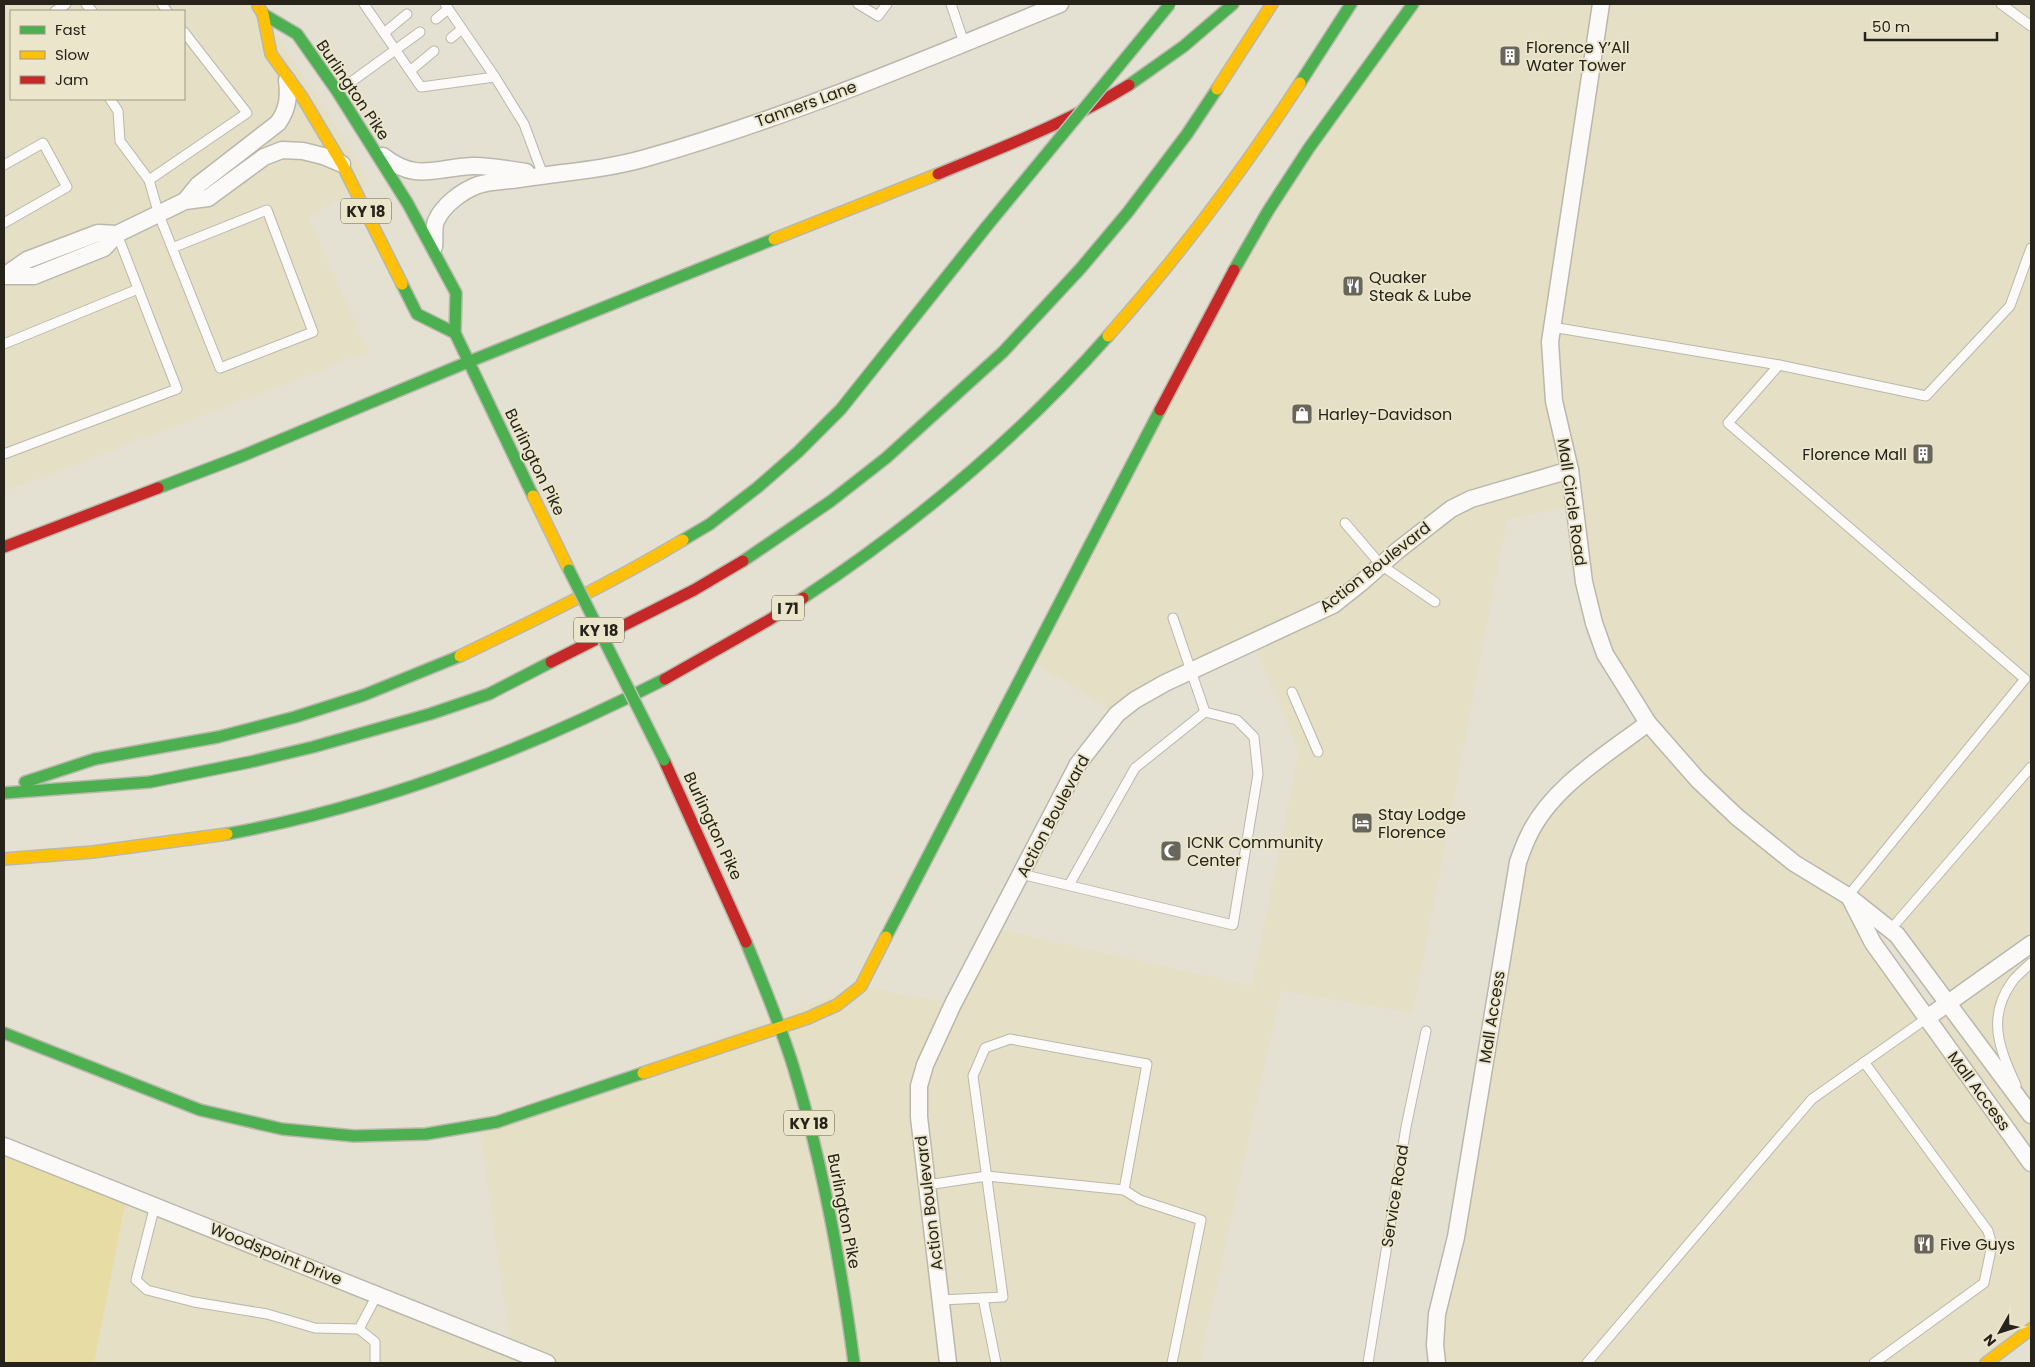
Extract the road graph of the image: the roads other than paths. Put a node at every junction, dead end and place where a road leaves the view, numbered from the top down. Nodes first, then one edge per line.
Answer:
1 (256, 4) edge
2 (858, 4) edge
3 (887, 4) edge
4 (950, 4) edge
5 (1060, 4) edge
6 (1170, 4) edge
7 (1232, 4) edge
8 (1272, 4) edge
9 (1351, 4) edge
10 (1413, 4) edge
11 (1601, 4) edge
12 (2001, 4) edge
13 (366, 5) edge
14 (446, 7) edge
15 (263, 14) junction
16 (407, 14) dead end
17 (436, 19) dead end
18 (2031, 26) edge
19 (462, 29) junction
20 (420, 32) dead end
21 (384, 33) junction
22 (451, 38) dead end
23 (186, 39) edge
24 (964, 43) junction
25 (396, 51) junction
26 (434, 51) dead end
27 (410, 71) junction
28 (286, 75) junction
29 (495, 77) junction
30 (337, 92) junction
31 (112, 100) edge
32 (373, 148) junction
33 (342, 164) junction
34 (4, 166) edge
35 (543, 175) junction
36 (149, 180) junction
37 (185, 201) junction
38 (159, 215) junction
39 (4, 223) edge
40 (117, 234) junction
41 (172, 248) junction
42 (2031, 248) edge
43 (434, 252) junction
44 (5, 276) edge
45 (138, 289) junction
46 (1552, 327) junction
47 (455, 333) junction
48 (4, 344) edge
49 (468, 362) junction
50 (1779, 365) junction
51 (4, 454) edge
52 (1570, 470) junction
53 (1346, 523) dead end
54 (4, 547) edge
55 (1381, 564) junction
56 (1435, 602) dead end
57 (1173, 618) dead end
58 (1190, 671) junction
59 (1292, 692) dead end
60 (1205, 712) junction
61 (1648, 722) junction
62 (1318, 752) dead end
63 (2031, 766) edge
64 (4, 791) edge
65 (4, 859) edge
66 (1021, 874) junction
67 (1070, 885) junction
68 (1848, 896) junction
69 (1891, 929) junction
70 (2031, 944) edge
71 (2031, 963) edge
72 (1948, 1003) junction
73 (1927, 1018) junction
74 (780, 1026) junction
75 (1426, 1030) dead end
76 (4, 1033) edge
77 (1864, 1062) junction
78 (2029, 1112) edge
79 (4, 1146) edge
80 (2031, 1163) edge
81 (987, 1176) junction
82 (927, 1185) junction
83 (1124, 1190) junction
84 (155, 1205) junction
85 (377, 1295) junction
86 (983, 1298) junction
87 (941, 1300) junction
88 (360, 1328) junction
89 (2031, 1329) edge
90 (375, 1363) edge
91 (547, 1363) edge
92 (854, 1363) edge
93 (948, 1363) edge
94 (996, 1363) edge
95 (1172, 1363) edge
96 (1368, 1363) edge
97 (1438, 1363) edge
98 (1587, 1363) edge
99 (1874, 1363) edge
100 (1986, 1363) edge

1 - 15 main road, Burlington Pike / KY 18
2 - 3 lane
4 - 24 lane
5 - 24 street, Tanners Lane
6 - 64 main road, bridge
7 - 49 main road
8 - 64 main road
9 - 65 main road, I 71
10 - 74 main road
11 - 46 street, Mall Circle Road
12 - 18 lane
13 - 21 lane
14 - 17 lane
14 - 19 lane
15 - 28 main road, Burlington Pike / KY 18
15 - 30 main road, Burlington Pike / KY 18
16 - 21 lane
19 - 22 lane
19 - 29 lane
20 - 25 lane
21 - 25 lane
23 - 36 lane
24 - 35 street, Tanners Lane
25 - 27 lane
25 - 30 lane
26 - 27 lane
27 - 29 lane
28 - 33 main road, Burlington Pike / KY 18
28 - 37 street
29 - 35 lane
30 - 32 main road, Burlington Pike / KY 18
31 - 36 lane
32 - 35 street, Tanners Lane
32 - 43 main road, Burlington Pike / KY 18
33 - 37 street
33 - 47 main road, Burlington Pike / KY 18
34 - 39 lane
35 - 43 street, Tanners Lane
36 - 38 lane
37 - 38 street
38 - 40 street
38 - 41 lane
40 - 44 street
40 - 45 lane
41 - 41 lane
42 - 50 lane
43 - 47 main road, Burlington Pike / KY 18
45 - 48 lane
45 - 51 lane
46 - 50 lane
46 - 52 street, Mall Circle Road
47 - 49 main road, Burlington Pike / KY 18
49 - 54 main road
49 - 74 main road, Burlington Pike / KY 18, bridge
50 - 68 lane
52 - 55 street, Action Boulevard
52 - 61 street, Mall Circle Road
53 - 55 lane
55 - 56 lane
55 - 58 street, Action Boulevard
57 - 58 lane
58 - 60 lane
58 - 66 street, Action Boulevard
59 - 62 lane
60 - 67 lane
60 - 67 lane
61 - 68 street, Mall Circle Road
61 - 97 street, Mall Access
63 - 69 lane
66 - 67 lane
66 - 82 street, Action Boulevard
68 - 69 street, Mall Circle Road
68 - 73 street
69 - 72 street, Mall Circle Road
70 - 72 street
71 - 78 lane
72 - 73 street
72 - 78 street, Mall Access
73 - 77 lane
73 - 80 street, Mall Access
74 - 76 main road
74 - 92 main road, Burlington Pike / KY 18
75 - 96 lane, Service Road
77 - 98 lane
77 - 99 lane
79 - 84 street, Woodspoint Drive
81 - 82 lane
81 - 83 lane
81 - 83 lane
81 - 86 lane
82 - 87 street, Action Boulevard
83 - 95 lane
84 - 85 street, Woodspoint Drive
84 - 88 lane
85 - 88 lane
85 - 91 street, Woodspoint Drive
86 - 87 lane
86 - 94 lane
87 - 93 street, Action Boulevard
88 - 90 lane
89 - 100 main road

